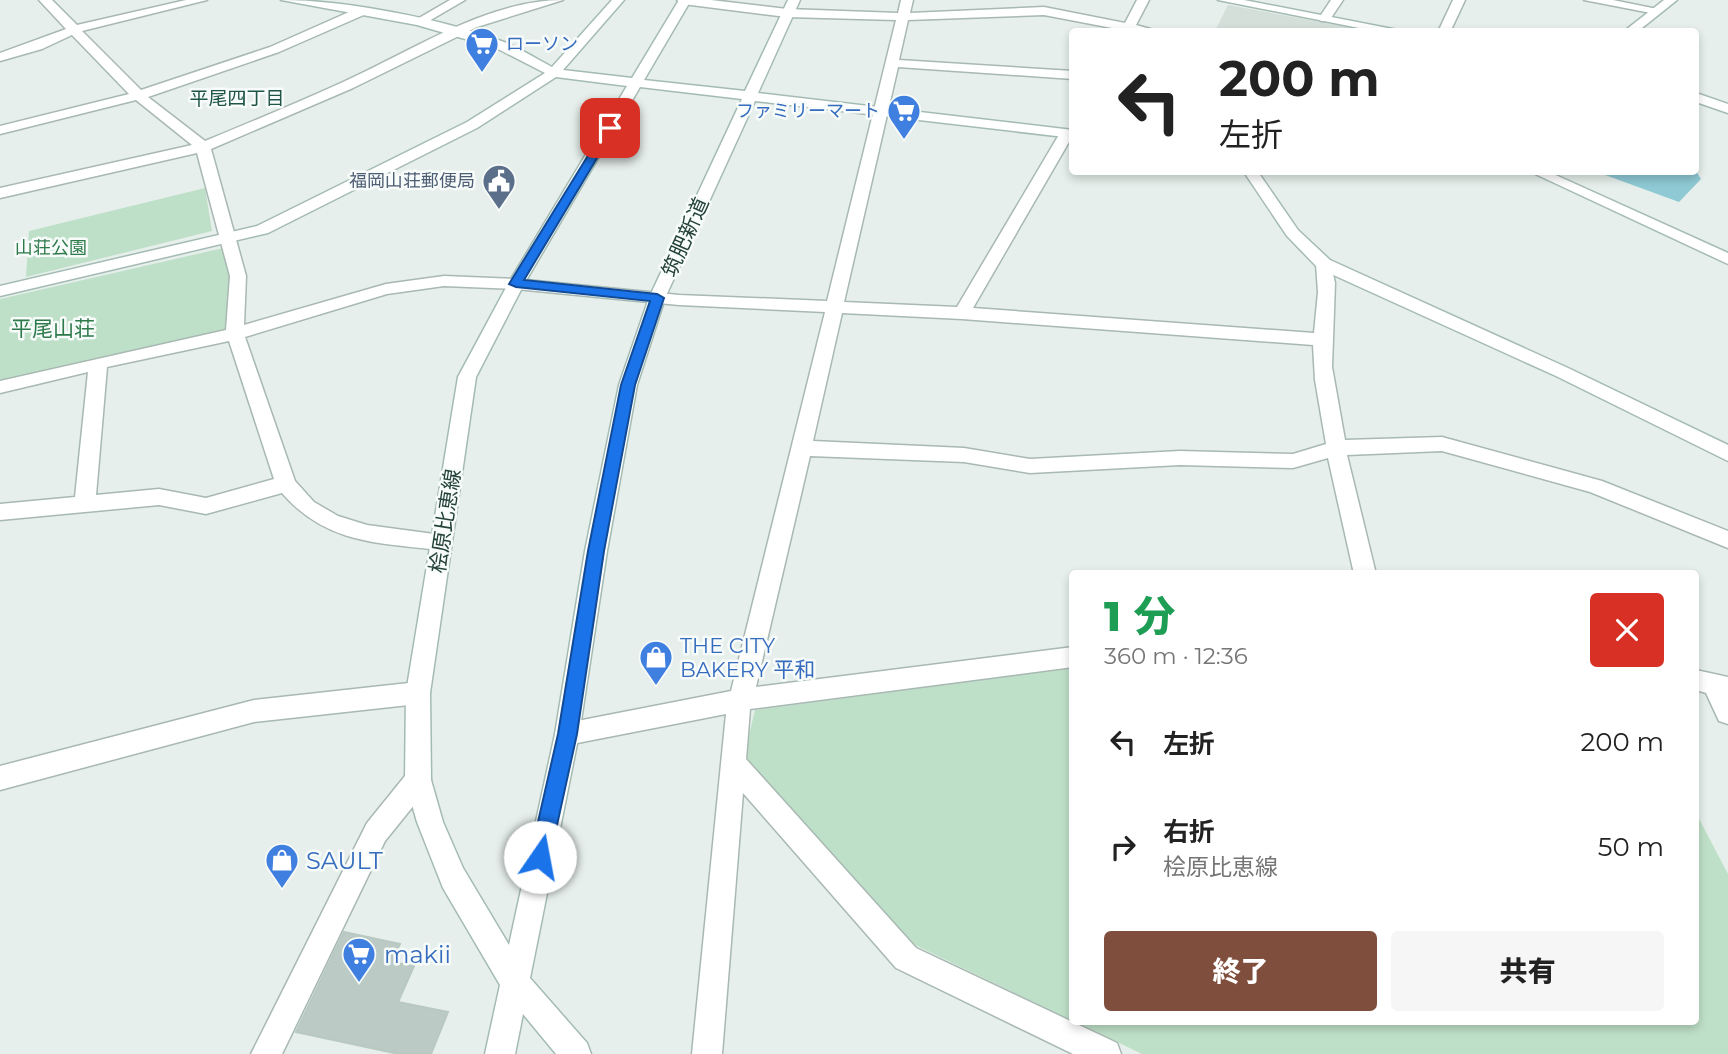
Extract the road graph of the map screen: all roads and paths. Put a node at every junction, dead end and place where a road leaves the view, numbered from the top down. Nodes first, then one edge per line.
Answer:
1 (45, 0) edge
2 (201, 0) edge
3 (287, 0) edge
4 (459, 0) edge
5 (557, 0) edge
6 (618, 0) edge
7 (684, 0) edge
8 (908, 0) edge
9 (1143, 0) edge
10 (1224, 0) edge
11 (1337, 0) edge
12 (1459, 0) edge
13 (1590, 0) edge
14 (1671, 0) edge
15 (790, 7) edge
16 (1656, 10) junction
17 (362, 11) junction
18 (903, 17) junction
19 (1325, 18) junction
20 (418, 22) junction
21 (1122, 28) edge
22 (1128, 28) edge
23 (1380, 28) edge
24 (1446, 28) edge
25 (1634, 28) edge
26 (75, 29) junction
27 (453, 33) junction
28 (0, 57) edge
29 (891, 62) junction
30 (554, 73) junction
31 (1069, 75) edge
32 (637, 83) junction
33 (750, 95) junction
34 (140, 97) junction
35 (1699, 98) edge
36 (1728, 108) edge
37 (880, 110) junction
38 (0, 130) edge
39 (1069, 130) edge
40 (1069, 133) edge
41 (203, 146) junction
42 (1253, 175) edge
43 (1545, 175) edge
44 (0, 192) edge
45 (228, 239) junction
46 (1728, 259) edge
47 (1324, 264) junction
48 (516, 284) junction
49 (0, 291) edge
50 (657, 298) junction
51 (837, 306) junction
52 (962, 313) junction
53 (235, 334) junction
54 (1322, 340) junction
55 (98, 363) junction
56 (0, 387) edge
57 (802, 448) junction
58 (1336, 448) junction
59 (1728, 454) edge
60 (286, 484) junction
61 (85, 504) junction
62 (0, 512) edge
63 (1728, 540) edge
64 (441, 542) junction
65 (1364, 570) edge
66 (1069, 658) edge
67 (1713, 684) edge
68 (418, 693) junction
69 (739, 701) junction
70 (1728, 713) edge
71 (567, 734) junction
72 (733, 763) junction
73 (0, 778) edge
74 (418, 780) junction
75 (513, 980) junction
76 (266, 1054) edge
77 (500, 1054) edge
78 (576, 1054) edge
79 (707, 1054) edge
80 (1106, 1054) edge

1 - 26 street
2 - 26 street
3 - 17 street
4 - 20 street
5 - 27 street
6 - 30 street
7 - 15 street
7 - 32 street, 桧原比恵線
8 - 18 street
9 - 22 street
10 - 19 street
11 - 19 street
12 - 24 street
13 - 16 street
14 - 16 street
15 - 18 street
15 - 33 street, 筑肥新道
16 - 25 street
17 - 20 street
17 - 34 street
18 - 21 street
18 - 29 street
19 - 23 street
20 - 27 street
26 - 28 street
26 - 34 street
27 - 30 street
27 - 41 street
29 - 31 street
29 - 37 street
30 - 32 street
30 - 45 street
32 - 33 street
32 - 48 street, 桧原比恵線
33 - 37 street
33 - 50 street, 筑肥新道
34 - 38 street
34 - 41 street
35 - 36 street
37 - 39 street
37 - 51 street
40 - 52 street
41 - 44 street
41 - 45 street
42 - 47 street
43 - 46 street
45 - 49 street
45 - 53 street
47 - 54 street
47 - 59 street
48 - 50 street
48 - 53 street
48 - 64 street, 桧原比恵線
50 - 51 street
50 - 71 street, 筑肥新道
51 - 52 street
51 - 57 street
52 - 54 street
53 - 55 street
53 - 60 street
54 - 58 street
55 - 56 street
55 - 61 street
57 - 58 street
57 - 69 street
58 - 63 street
58 - 65 street
60 - 61 street
60 - 64 street
61 - 62 street
64 - 68 street, 桧原比恵線
66 - 69 street
67 - 70 street
68 - 73 street
68 - 74 street, 桧原比恵線
69 - 71 street
69 - 72 street
71 - 75 street, 筑肥新道
72 - 79 street
72 - 80 street
74 - 75 street, 桧原比恵線
74 - 76 street
75 - 77 street, 筑肥新道
75 - 78 street, 桧原比恵線

